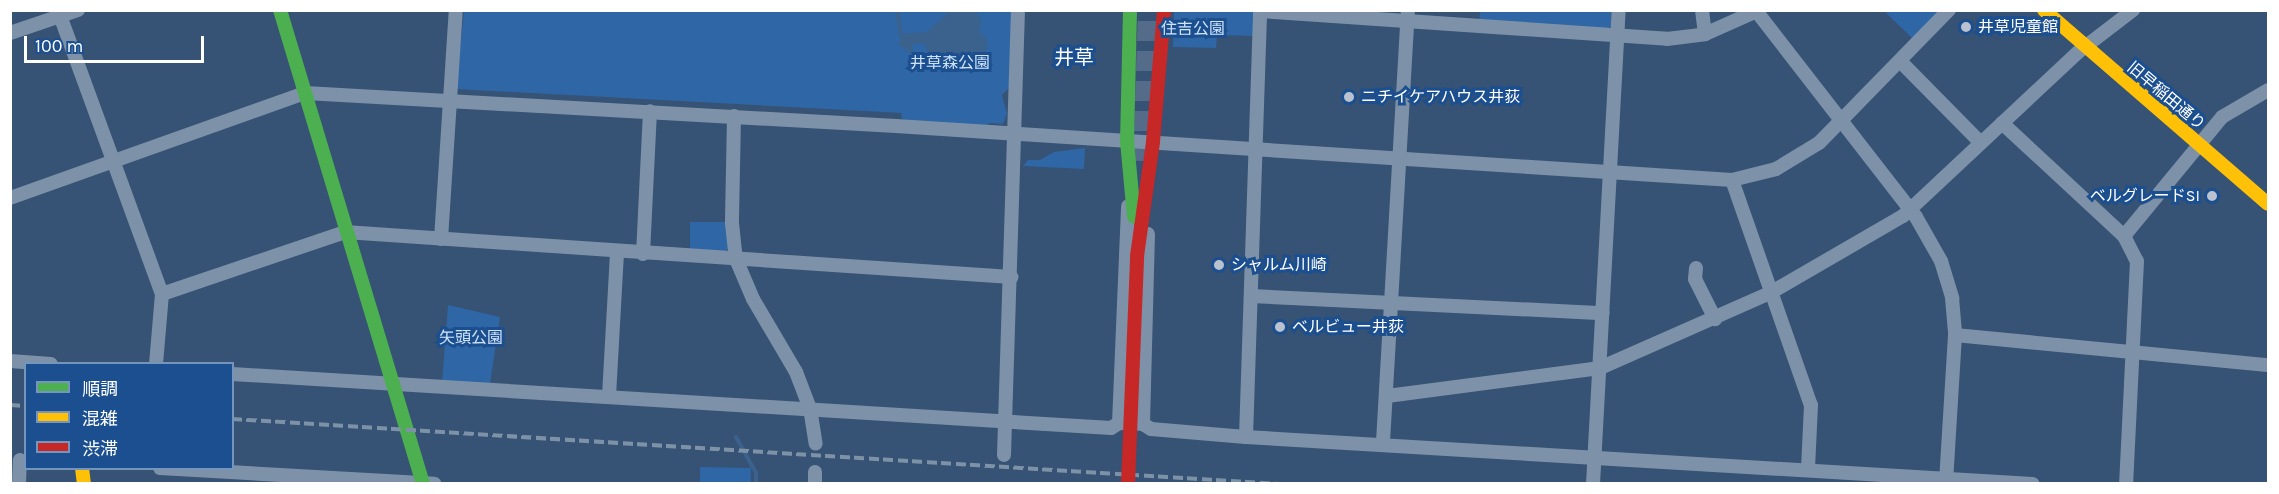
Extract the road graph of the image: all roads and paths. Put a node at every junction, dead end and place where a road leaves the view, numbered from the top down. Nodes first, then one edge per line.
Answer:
1 (78, 10) edge
2 (280, 10) edge
3 (456, 10) edge
4 (1018, 10) edge
5 (1130, 10) edge
6 (1164, 10) edge
7 (1619, 10) edge
8 (1702, 10) edge
9 (1949, 10) edge
10 (2044, 10) edge
11 (2133, 10) edge
12 (1260, 11) edge
13 (1753, 12) edge
14 (59, 13) edge
15 (1408, 16) edge
16 (10, 33) edge
17 (1705, 34) junction
18 (1617, 36) junction
19 (2084, 47) junction
20 (1900, 61) junction
21 (2268, 90) edge
22 (305, 93) junction
23 (1128, 97) junction
24 (1158, 98) junction
25 (450, 99) junction
26 (650, 111) junction
27 (734, 116) junction
28 (1842, 120) junction
29 (2002, 123) junction
30 (1015, 134) junction
31 (1127, 141) junction
32 (1153, 142) junction
33 (1981, 143) junction
34 (2198, 144) junction
35 (1256, 149) junction
36 (1398, 160) junction
37 (112, 161) junction
38 (1130, 162) junction
39 (1150, 163) junction
40 (1610, 175) junction
41 (1732, 180) junction
42 (10, 198) edge
43 (2268, 204) edge
44 (1910, 210) junction
45 (345, 232) junction
46 (2124, 236) junction
47 (441, 239) junction
48 (617, 252) junction
49 (643, 254) junction
50 (1137, 256) junction
51 (736, 259) junction
52 (1696, 268) dead end
53 (1011, 277) junction
54 (1770, 293) junction
55 (162, 294) junction
56 (1251, 296) junction
57 (1390, 303) junction
58 (1603, 313) junction
59 (1715, 319) junction
60 (1955, 335) junction
61 (2134, 352) junction
62 (156, 362) edge
63 (2268, 365) edge
64 (1600, 368) junction
65 (234, 375) edge
66 (392, 385) junction
67 (609, 396) junction
68 (1387, 396) junction
69 (810, 408) junction
70 (1006, 422) junction
71 (1119, 423) junction
72 (1143, 424) junction
73 (1246, 437) junction
74 (1383, 442) junction
75 (816, 444) dead end
76 (1004, 455) dead end
77 (1594, 457) junction
78 (19, 460) edge
79 (1808, 468) junction
80 (171, 470) edge
81 (211, 477) edge
82 (292, 480) edge
83 (1946, 481) edge
84 (19, 483) edge
85 (427, 483) edge
86 (1128, 483) edge
87 (1593, 483) edge
88 (2033, 483) edge
89 (2126, 483) edge

1 - 14 street
2 - 22 main road
3 - 25 street
4 - 30 street
5 - 23 main road
6 - 24 main road
7 - 18 street
8 - 17 street
9 - 20 street
10 - 19 main road, 旧早稲田通り
11 - 19 street
12 - 15 street
12 - 35 street
13 - 17 street
13 - 28 street
14 - 16 street
14 - 37 street
15 - 18 street
15 - 36 street
17 - 18 street
18 - 40 street
19 - 29 street
19 - 34 main road, 旧早稲田通り
20 - 28 street
20 - 33 street
21 - 34 street
22 - 25 street
22 - 37 street
22 - 45 main road
23 - 24 main road
23 - 31 main road
24 - 32 main road
25 - 26 street
25 - 47 street
26 - 27 street
26 - 49 street
27 - 30 street
27 - 51 street
28 - 41 street
28 - 44 street
29 - 33 street
29 - 46 street
30 - 31 street
30 - 53 street
31 - 32 street
31 - 38 main road
32 - 35 street
32 - 39 main road
33 - 44 street
34 - 43 main road, 旧早稲田通り
34 - 46 street
35 - 36 street
35 - 56 street
36 - 40 street
36 - 57 street
37 - 42 street
37 - 55 street
38 - 50 main road
38 - 71 street
39 - 50 main road
39 - 72 street
40 - 41 street
40 - 58 street
41 - 54 street
44 - 54 street
44 - 60 street
45 - 47 street
45 - 55 street
45 - 66 main road
46 - 61 street
47 - 48 street
48 - 49 street
48 - 67 street
49 - 51 street
50 - 86 main road, bridge
51 - 53 street
51 - 69 street
52 - 59 street
53 - 70 street
54 - 59 street
54 - 79 street
55 - 62 street
56 - 57 street
56 - 73 street
57 - 58 street
57 - 68 street
58 - 64 street
59 - 64 street
60 - 61 street
60 - 83 street
61 - 63 street
61 - 89 street
64 - 68 street
64 - 77 street
65 - 66 street
66 - 67 street
66 - 85 main road
67 - 69 street
68 - 74 street
69 - 70 street
69 - 75 street
70 - 71 street
70 - 76 street
71 - 72 street
72 - 73 street
73 - 74 street
74 - 77 street
77 - 79 street
77 - 87 street
78 - 84 street
79 - 83 street
80 - 81 street
81 - 82 street
82 - 85 street
83 - 88 street

